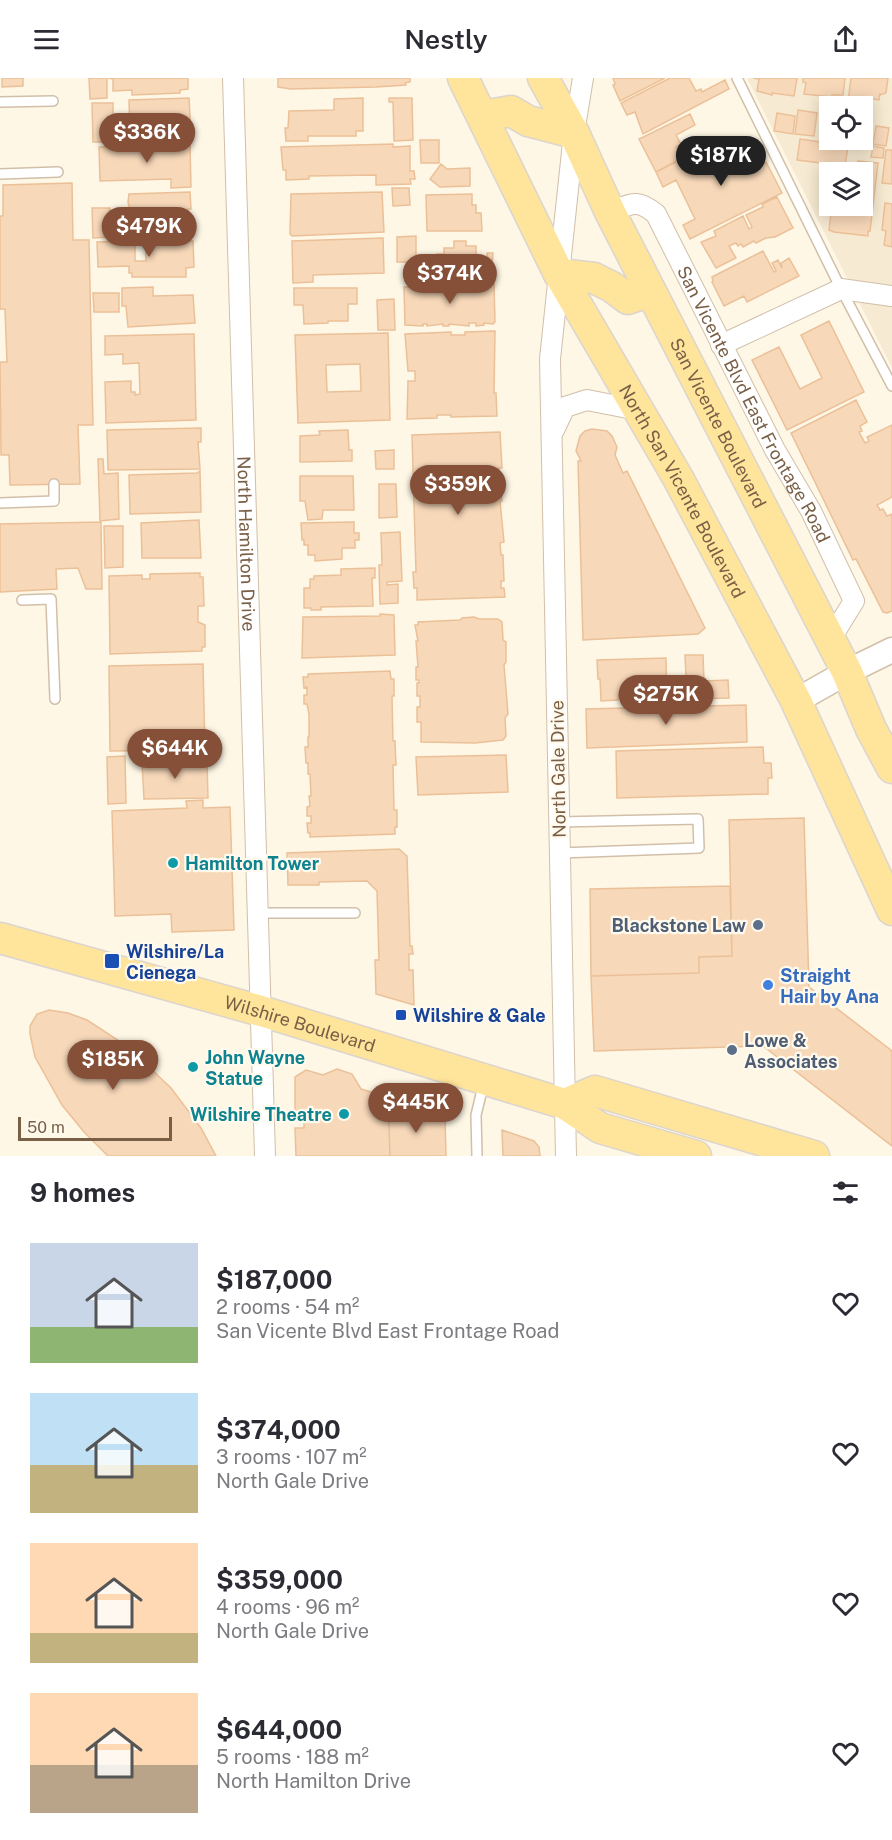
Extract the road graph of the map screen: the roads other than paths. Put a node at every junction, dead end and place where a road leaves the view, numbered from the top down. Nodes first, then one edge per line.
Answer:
1 (233, 78) edge
2 (463, 78) edge
3 (543, 78) edge
4 (583, 78) edge
5 (737, 78) edge
6 (53, 101) dead end
7 (0, 102) edge
8 (482, 116) junction
9 (574, 133) junction
10 (58, 172) dead end
11 (0, 174) edge
12 (610, 212) junction
13 (559, 274) junction
14 (841, 289) junction
15 (650, 291) junction
16 (892, 296) edge
17 (721, 345) junction
18 (892, 386) edge
19 (638, 410) junction
20 (551, 434) junction
21 (54, 484) dead end
22 (0, 503) edge
23 (22, 600) dead end
24 (830, 640) junction
25 (892, 650) edge
26 (847, 672) junction
27 (55, 699) dead end
28 (796, 701) junction
29 (882, 730) edge
30 (892, 768) edge
31 (559, 822) junction
32 (560, 852) junction
33 (892, 910) edge
34 (259, 913) junction
35 (355, 913) dead end
36 (0, 938) edge
37 (261, 1011) junction
38 (485, 1080) junction
39 (565, 1104) junction
40 (265, 1156) edge
41 (477, 1156) edge
42 (566, 1156) edge
43 (696, 1156) edge
44 (814, 1156) edge

1 - 34 street, North Hamilton Drive
2 - 8 main road, North San Vicente Boulevard
3 - 9 main road, San Vicente Boulevard
4 - 9 street, North Gale Drive
5 - 14 lane
6 - 7 lane
8 - 9 main road
8 - 13 main road, North San Vicente Boulevard
9 - 12 main road, San Vicente Boulevard
9 - 13 street, North Gale Drive
10 - 11 lane
12 - 15 main road, San Vicente Boulevard
12 - 17 street, San Vicente Blvd East Frontage Road
13 - 15 main road
13 - 19 main road, North San Vicente Boulevard
13 - 20 street, North Gale Drive
14 - 16 street
14 - 17 street
14 - 18 lane
15 - 24 main road, San Vicente Boulevard
17 - 24 street, San Vicente Blvd East Frontage Road
19 - 20 street, North Gale Drive
19 - 28 main road, North San Vicente Boulevard
20 - 31 street, North Gale Drive
21 - 22 lane
23 - 27 lane
24 - 26 main road, San Vicente Boulevard
25 - 26 street
26 - 28 street
26 - 29 main road, San Vicente Boulevard
28 - 33 main road, North San Vicente Boulevard
29 - 30 main road, San Vicente Boulevard
31 - 32 street, North Gale Drive
31 - 32 lane
32 - 39 street, North Gale Drive
34 - 35 lane
34 - 37 street, North Hamilton Drive
36 - 37 main road, Wilshire Boulevard
37 - 38 main road, Wilshire Boulevard
37 - 40 street, North Hamilton Drive
38 - 39 main road, Wilshire Boulevard
38 - 41 lane
39 - 42 street, North Gale Drive
39 - 43 main road, Wilshire Boulevard
39 - 44 main road

